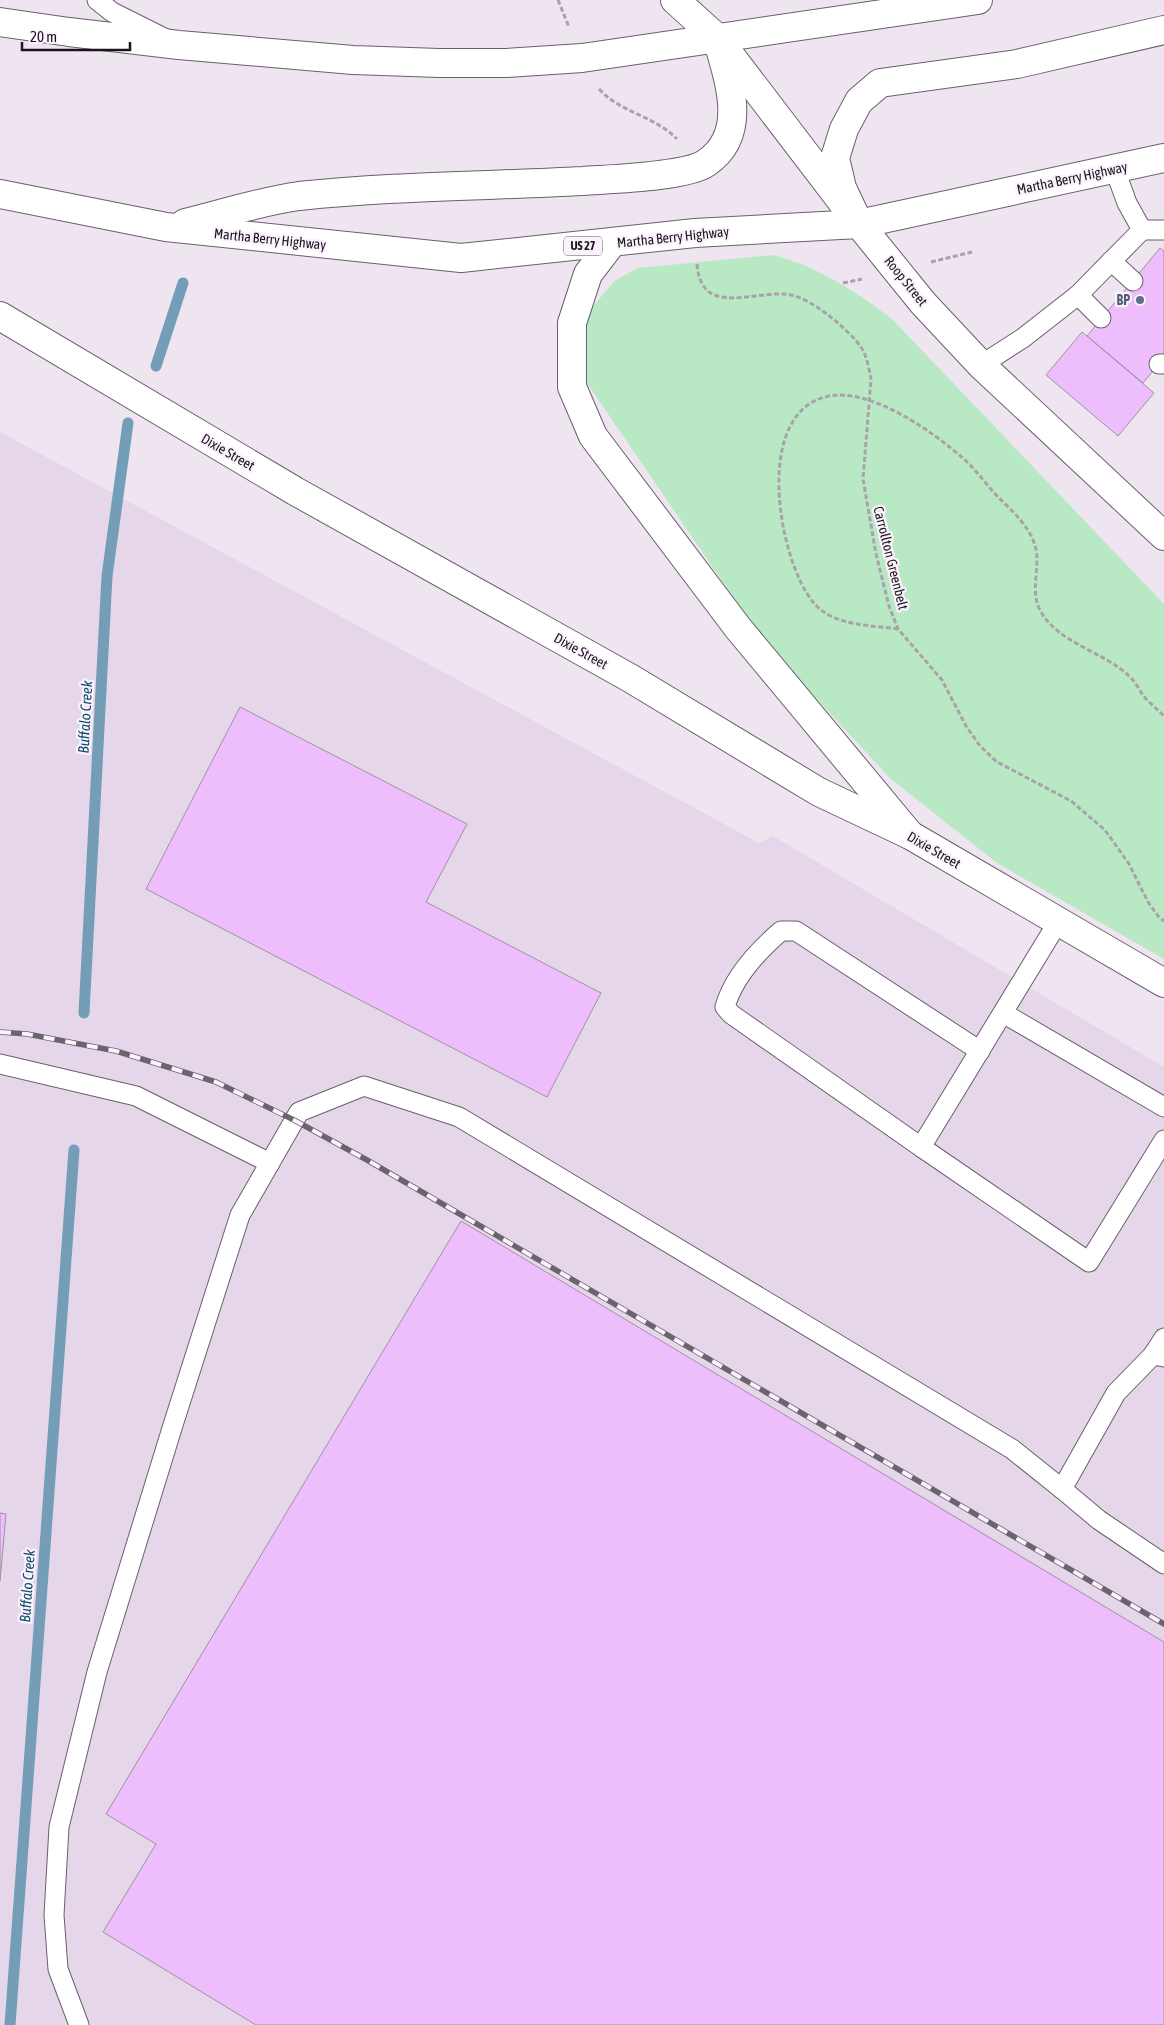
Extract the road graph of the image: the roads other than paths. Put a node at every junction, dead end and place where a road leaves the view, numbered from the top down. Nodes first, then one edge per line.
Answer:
1 (97, 0) edge
2 (675, 0) edge
3 (978, 0) edge
4 (854, 9) edge
5 (0, 22) edge
6 (1164, 30) edge
7 (69, 32) junction
8 (0, 35) edge
9 (717, 38) junction
10 (179, 45) junction
11 (1164, 158) edge
12 (1115, 170) junction
13 (0, 194) edge
14 (859, 224) junction
15 (166, 227) junction
16 (1142, 230) junction
17 (1164, 230) edge
18 (611, 244) junction
19 (1111, 261) junction
20 (1133, 281) dead end
21 (1078, 295) junction
22 (0, 316) edge
23 (1101, 318) dead end
24 (981, 365) junction
25 (1162, 528) edge
26 (910, 835) junction
27 (1058, 922) junction
28 (1164, 983) edge
29 (1003, 1013) junction
30 (980, 1051) junction
31 (0, 1064) edge
32 (1164, 1107) edge
33 (1164, 1140) edge
34 (921, 1147) junction
35 (270, 1163) junction
36 (1164, 1338) edge
37 (1158, 1356) edge
38 (1062, 1488) junction
39 (1164, 1564) edge
40 (79, 2025) edge

1 - 10 lane
2 - 9 main road, Roop Street
3 - 4 main road
4 - 9 main road
5 - 7 main road
6 - 14 main road
7 - 8 main road
7 - 10 main road
9 - 10 main road
9 - 14 main road, Roop Street
9 - 15 main road
11 - 12 main road, Martha Berry Highway / US 27
12 - 14 main road, Martha Berry Highway / US 27
12 - 16 lane
13 - 15 main road, Martha Berry Highway / US 27
14 - 18 main road, Martha Berry Highway / US 27
14 - 24 main road, Roop Street
15 - 18 main road, Martha Berry Highway / US 27
16 - 17 lane
16 - 19 lane
18 - 26 main road
19 - 20 lane
19 - 21 lane
21 - 23 lane
21 - 24 lane
22 - 26 main road, Dixie Street
24 - 25 main road, Roop Street
26 - 27 main road, Dixie Street
27 - 28 main road, Dixie Street
27 - 29 lane
29 - 30 lane
29 - 32 lane
30 - 34 lane
30 - 34 lane
31 - 35 lane
33 - 34 lane
35 - 38 lane
35 - 40 lane
36 - 37 lane
37 - 38 lane
38 - 39 lane

